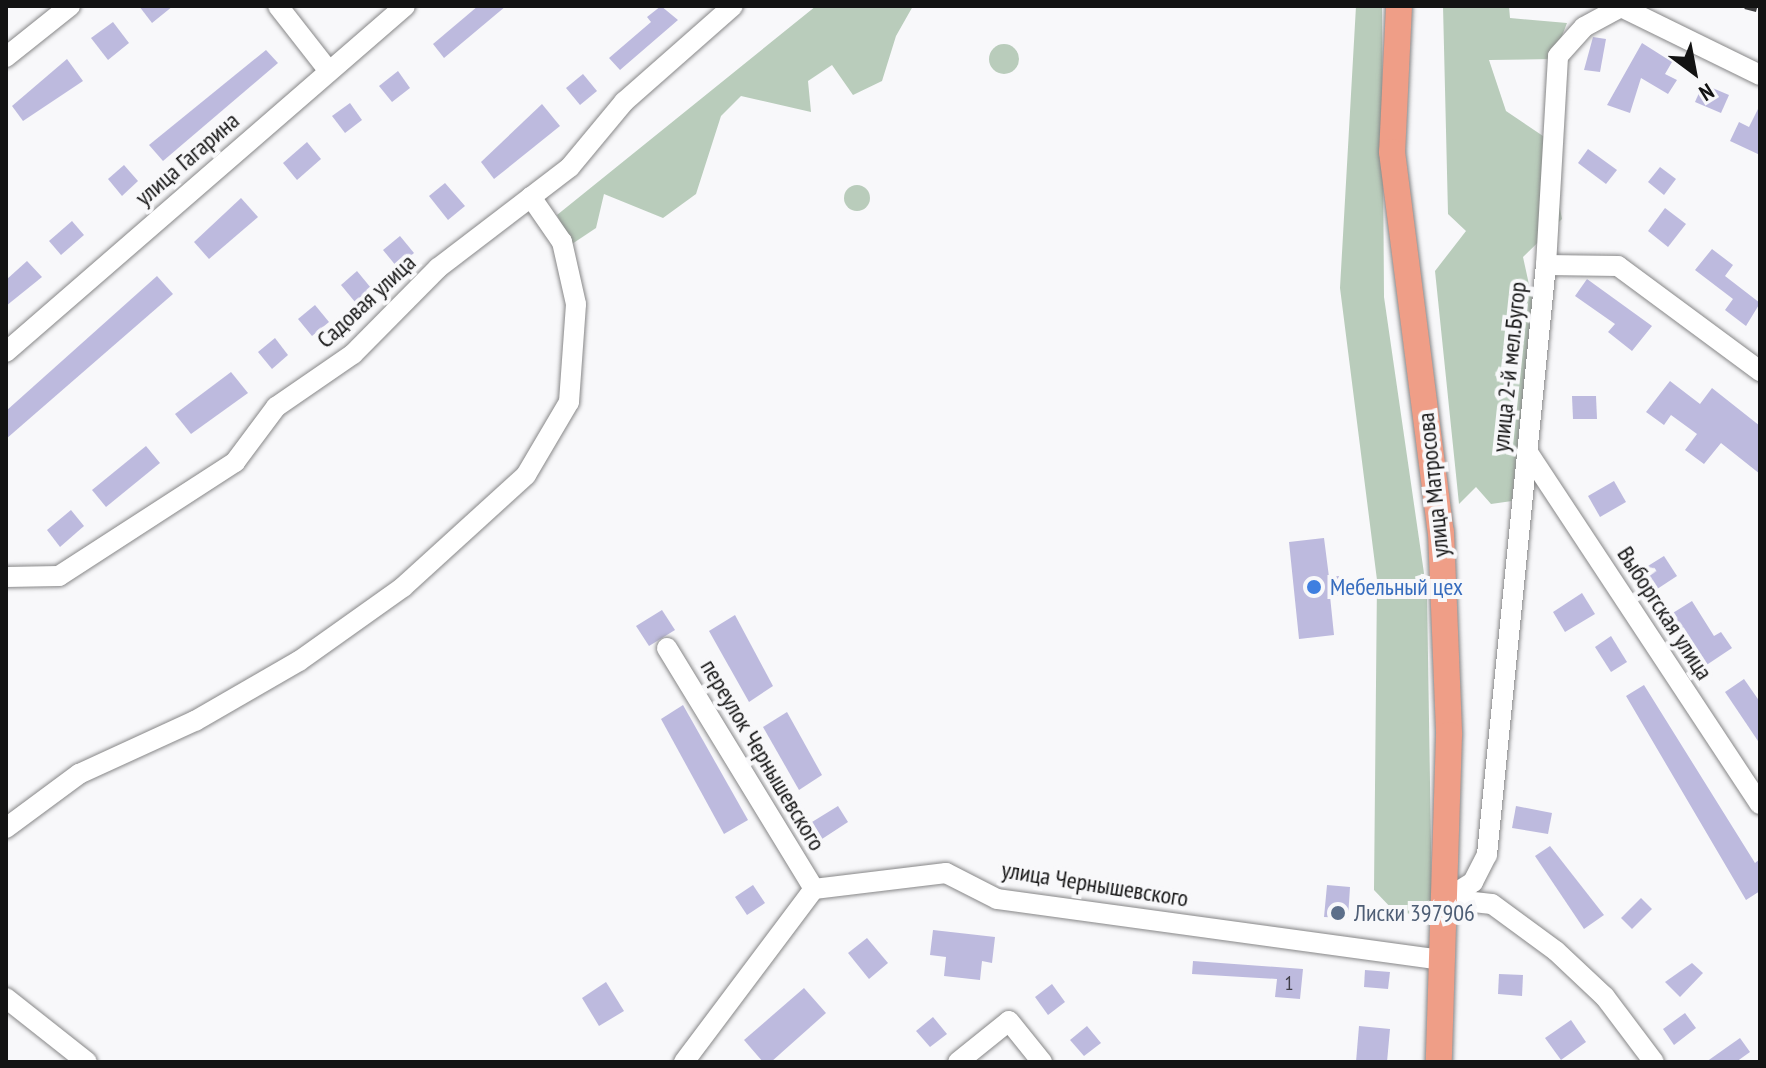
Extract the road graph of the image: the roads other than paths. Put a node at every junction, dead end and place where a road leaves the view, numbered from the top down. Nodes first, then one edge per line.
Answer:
1 (70, 6) edge
2 (278, 6) edge
3 (405, 6) edge
4 (733, 6) edge
5 (1399, 6) edge
6 (6, 57) edge
7 (328, 70) junction
8 (1760, 75) edge
9 (531, 197) junction
10 (1546, 265) junction
11 (6, 352) edge
12 (1760, 371) edge
13 (1527, 451) junction
14 (6, 577) edge
15 (667, 648) dead end
16 (1760, 804) edge
17 (6, 828) edge
18 (814, 889) junction
19 (1446, 899) junction
20 (1444, 960) junction
21 (6, 998) edge
22 (692, 1059) edge
23 (87, 1062) edge
24 (958, 1062) edge
25 (1042, 1062) edge
26 (1439, 1062) edge
27 (1654, 1062) edge

1 - 6 street
2 - 7 street
3 - 7 street, улица Гагарина
4 - 9 street, Садовая улица
5 - 19 main road, улица Матросова
7 - 11 street, улица Гагарина
8 - 10 street, улица 2-й мел.Бугор
9 - 14 street, Садовая улица
9 - 17 street
10 - 12 street
10 - 13 street, улица 2-й мел.Бугор
13 - 16 street, Выборгская улица
13 - 19 street, улица 2-й мел.Бугор
15 - 18 street, переулок Чернышевского
18 - 20 street, улица Чернышевского
18 - 22 street
19 - 20 main road, улица Матросова
19 - 27 street
20 - 26 main road, улица Матросова
21 - 23 street
24 - 25 street

